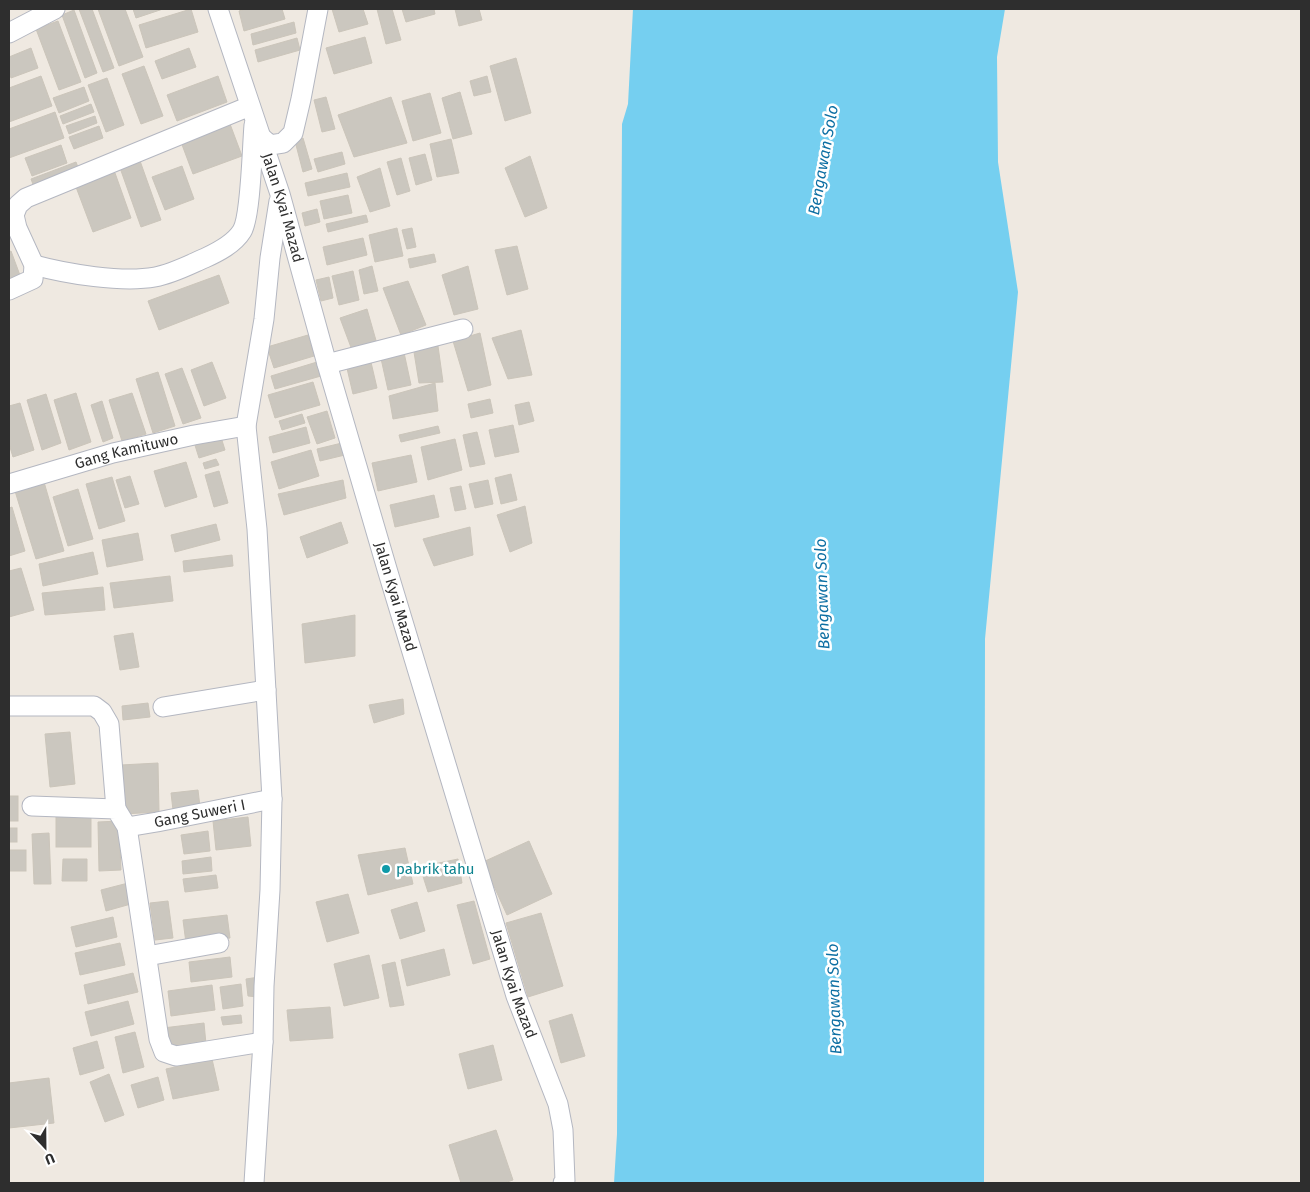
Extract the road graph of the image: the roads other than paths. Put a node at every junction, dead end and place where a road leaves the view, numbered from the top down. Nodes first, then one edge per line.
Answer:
1 (55, 9) edge
2 (218, 9) edge
3 (318, 9) edge
4 (9, 33) edge
5 (252, 112) junction
6 (262, 138) junction
7 (280, 194) junction
8 (11, 210) edge
9 (34, 265) junction
10 (9, 290) edge
11 (463, 329) dead end
12 (327, 364) junction
13 (246, 426) junction
14 (9, 484) edge
15 (266, 690) junction
16 (9, 706) edge
17 (163, 707) dead end
18 (272, 799) junction
19 (32, 806) dead end
20 (116, 810) junction
21 (126, 827) junction
22 (220, 943) dead end
23 (147, 956) junction
24 (263, 1042) junction
25 (254, 1183) edge
26 (563, 1183) edge

1 - 4 street
2 - 5 street, Jalan Kyai Mazad
3 - 6 street
5 - 6 street, Jalan Kyai Mazad
5 - 8 street
5 - 9 street
6 - 7 street, Jalan Kyai Mazad
7 - 12 street, Jalan Kyai Mazad
7 - 13 street
8 - 9 street
9 - 10 street
11 - 12 street
12 - 26 street, Jalan Kyai Mazad
13 - 14 street, Gang Kamituwo
13 - 15 street
15 - 17 street
15 - 18 street
16 - 20 street
18 - 21 street, Gang Suweri I
18 - 24 street
19 - 20 street
20 - 21 street
21 - 23 street
22 - 23 street
23 - 24 street
24 - 25 street

